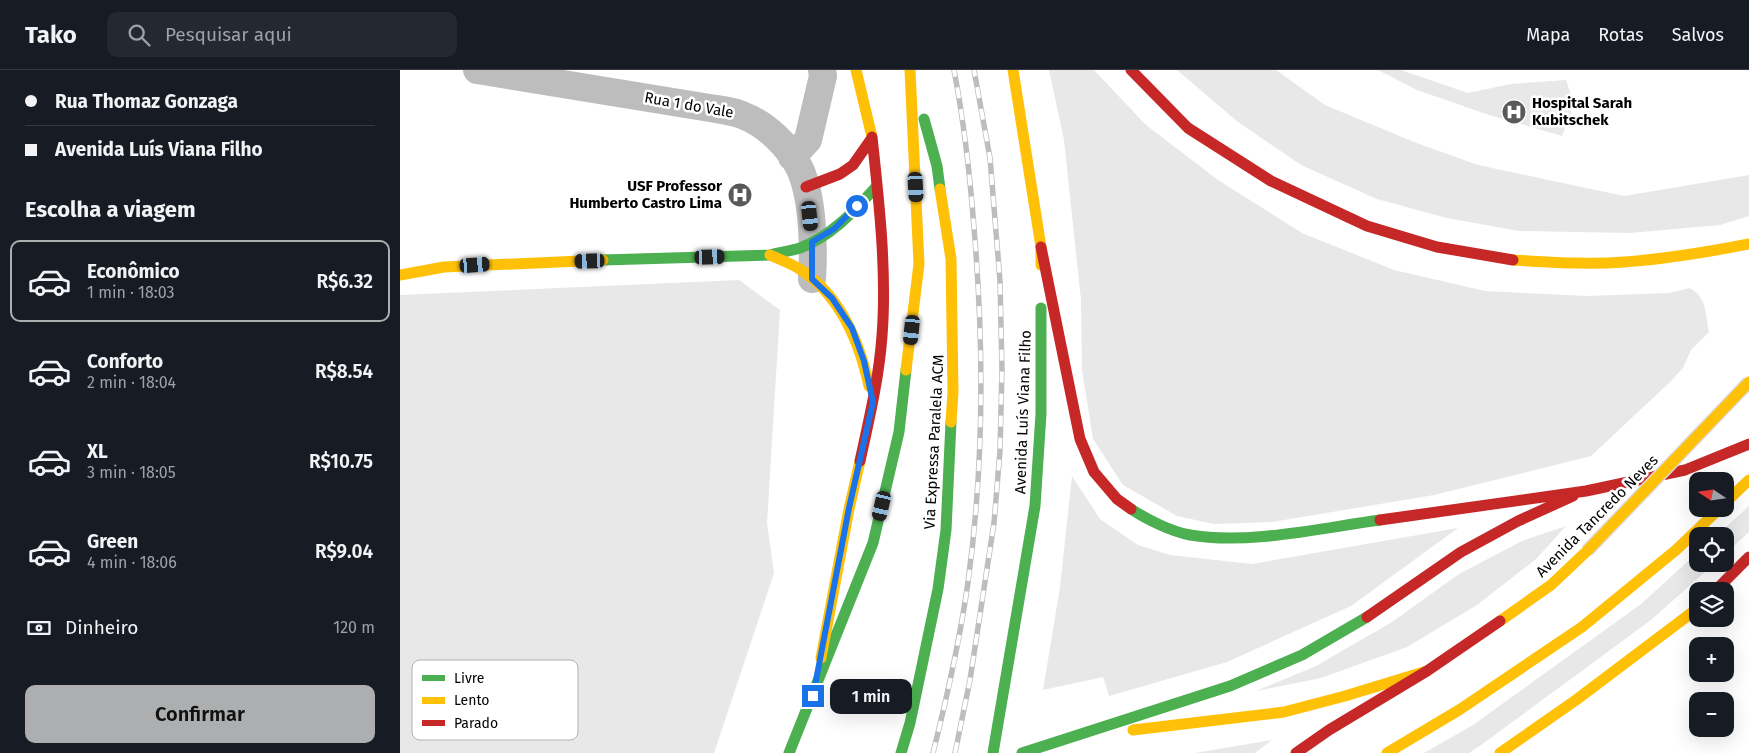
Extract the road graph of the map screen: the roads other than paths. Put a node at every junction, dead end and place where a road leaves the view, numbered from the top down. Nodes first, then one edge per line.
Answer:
1 (477, 70) edge
2 (822, 70) edge
3 (856, 70) edge
4 (1012, 70) edge
5 (1131, 70) edge
6 (910, 71) edge
7 (872, 138) junction
8 (792, 157) junction
9 (806, 187) junction
10 (876, 187) junction
11 (812, 242) junction
12 (1749, 244) edge
13 (1041, 247) junction
14 (770, 255) junction
15 (400, 275) edge
16 (812, 279) junction
17 (1749, 382) edge
18 (873, 402) junction
19 (1749, 444) edge
20 (1749, 480) edge
21 (1586, 490) junction
22 (1734, 494) edge
23 (1710, 518) edge
24 (1749, 557) edge
25 (1724, 582) edge
26 (1689, 615) edge
27 (1427, 671) junction
28 (813, 696) junction
29 (1062, 740) junction
30 (789, 753) edge
31 (901, 753) edge
32 (993, 753) edge
33 (1022, 753) edge
34 (1296, 753) edge
35 (1387, 753) edge
36 (1500, 753) edge

1 - 8 street, Rua 1 do Vale
2 - 8 street
3 - 7 main road
4 - 13 main road, Avenida Luís Viana Filho
5 - 12 main road
6 - 28 main road
6 - 31 main road, Via Expressa Paralela ACM
7 - 9 main road
7 - 10 main road
8 - 9 street, Rua 1 do Vale
9 - 11 street, Rua 1 do Vale
10 - 11 main road
10 - 18 main road
11 - 14 main road
11 - 16 street, Rua 1 do Vale
13 - 21 main road
13 - 32 main road, Avenida Luís Viana Filho
14 - 15 main road
14 - 16 main road
16 - 18 main road
17 - 27 main road, Avenida Tancredo Neves, bridge
18 - 28 main road
19 - 21 main road
20 - 22 main road
21 - 29 main road
23 - 35 main road
24 - 25 main road
26 - 36 main road
27 - 29 main road
27 - 34 main road
28 - 30 main road
29 - 33 main road

